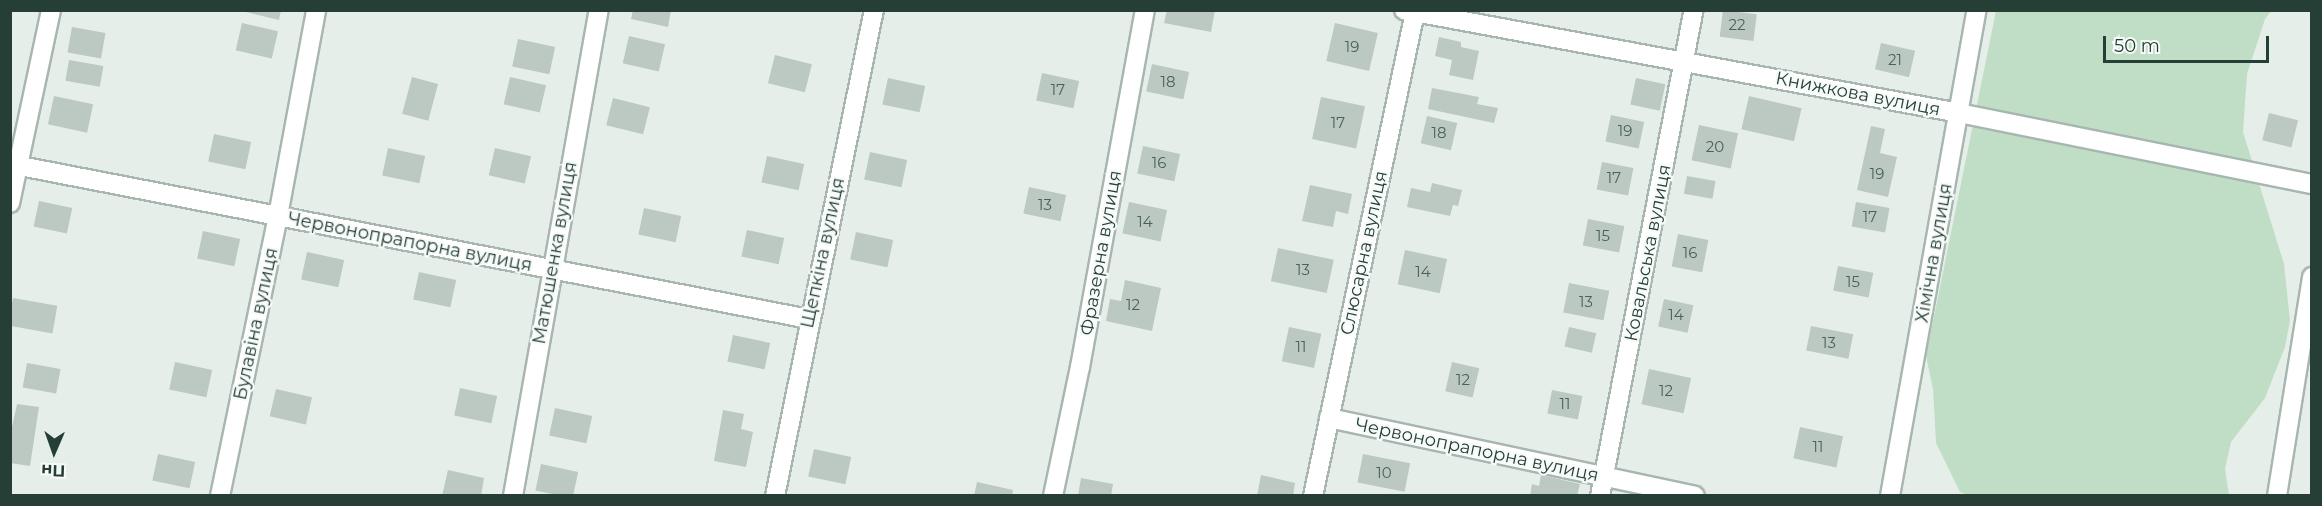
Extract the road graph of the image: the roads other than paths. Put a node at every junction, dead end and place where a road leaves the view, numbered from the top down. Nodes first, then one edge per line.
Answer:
1 (51, 10) edge
2 (316, 10) edge
3 (599, 10) edge
4 (874, 10) edge
5 (1145, 10) edge
6 (1694, 10) edge
7 (1977, 10) edge
8 (1412, 11) edge
9 (1686, 62) junction
10 (1959, 113) junction
11 (14, 165) edge
12 (2312, 184) edge
13 (10, 203) edge
14 (278, 216) junction
15 (552, 269) junction
16 (2312, 277) edge
17 (809, 319) junction
18 (1329, 418) junction
19 (1603, 477) junction
20 (220, 495) edge
21 (513, 495) edge
22 (775, 495) edge
23 (1053, 495) edge
24 (1313, 495) edge
25 (1600, 495) edge
26 (1695, 495) edge
27 (1890, 495) edge
28 (2277, 495) edge

1 - 11 street
2 - 14 street, Булавіна вулиця
3 - 15 street, Матюшенка вулиця
4 - 17 street, Щепкіна вулиця
5 - 23 street, Фразерна вулиця
6 - 9 street, Ковальська вулиця
7 - 10 street, Хімічна вулиця
8 - 9 street, Книжкова вулиця
8 - 18 street, Слюсарна вулиця
9 - 10 street, Книжкова вулиця
9 - 19 street, Ковальська вулиця
10 - 12 street, Книжкова вулиця
10 - 27 street, Хімічна вулиця
11 - 13 street
11 - 14 street, Червонопрапорна вулиця
14 - 15 street, Червонопрапорна вулиця
14 - 20 street, Булавіна вулиця
15 - 17 street, Червонопрапорна вулиця
15 - 21 street, Матюшенка вулиця
16 - 28 street
17 - 22 street, Щепкіна вулиця
18 - 19 street, Червонопрапорна вулиця
18 - 24 street, Слюсарна вулиця
19 - 25 street, Ковальська вулиця
19 - 26 street, Червонопрапорна вулиця

